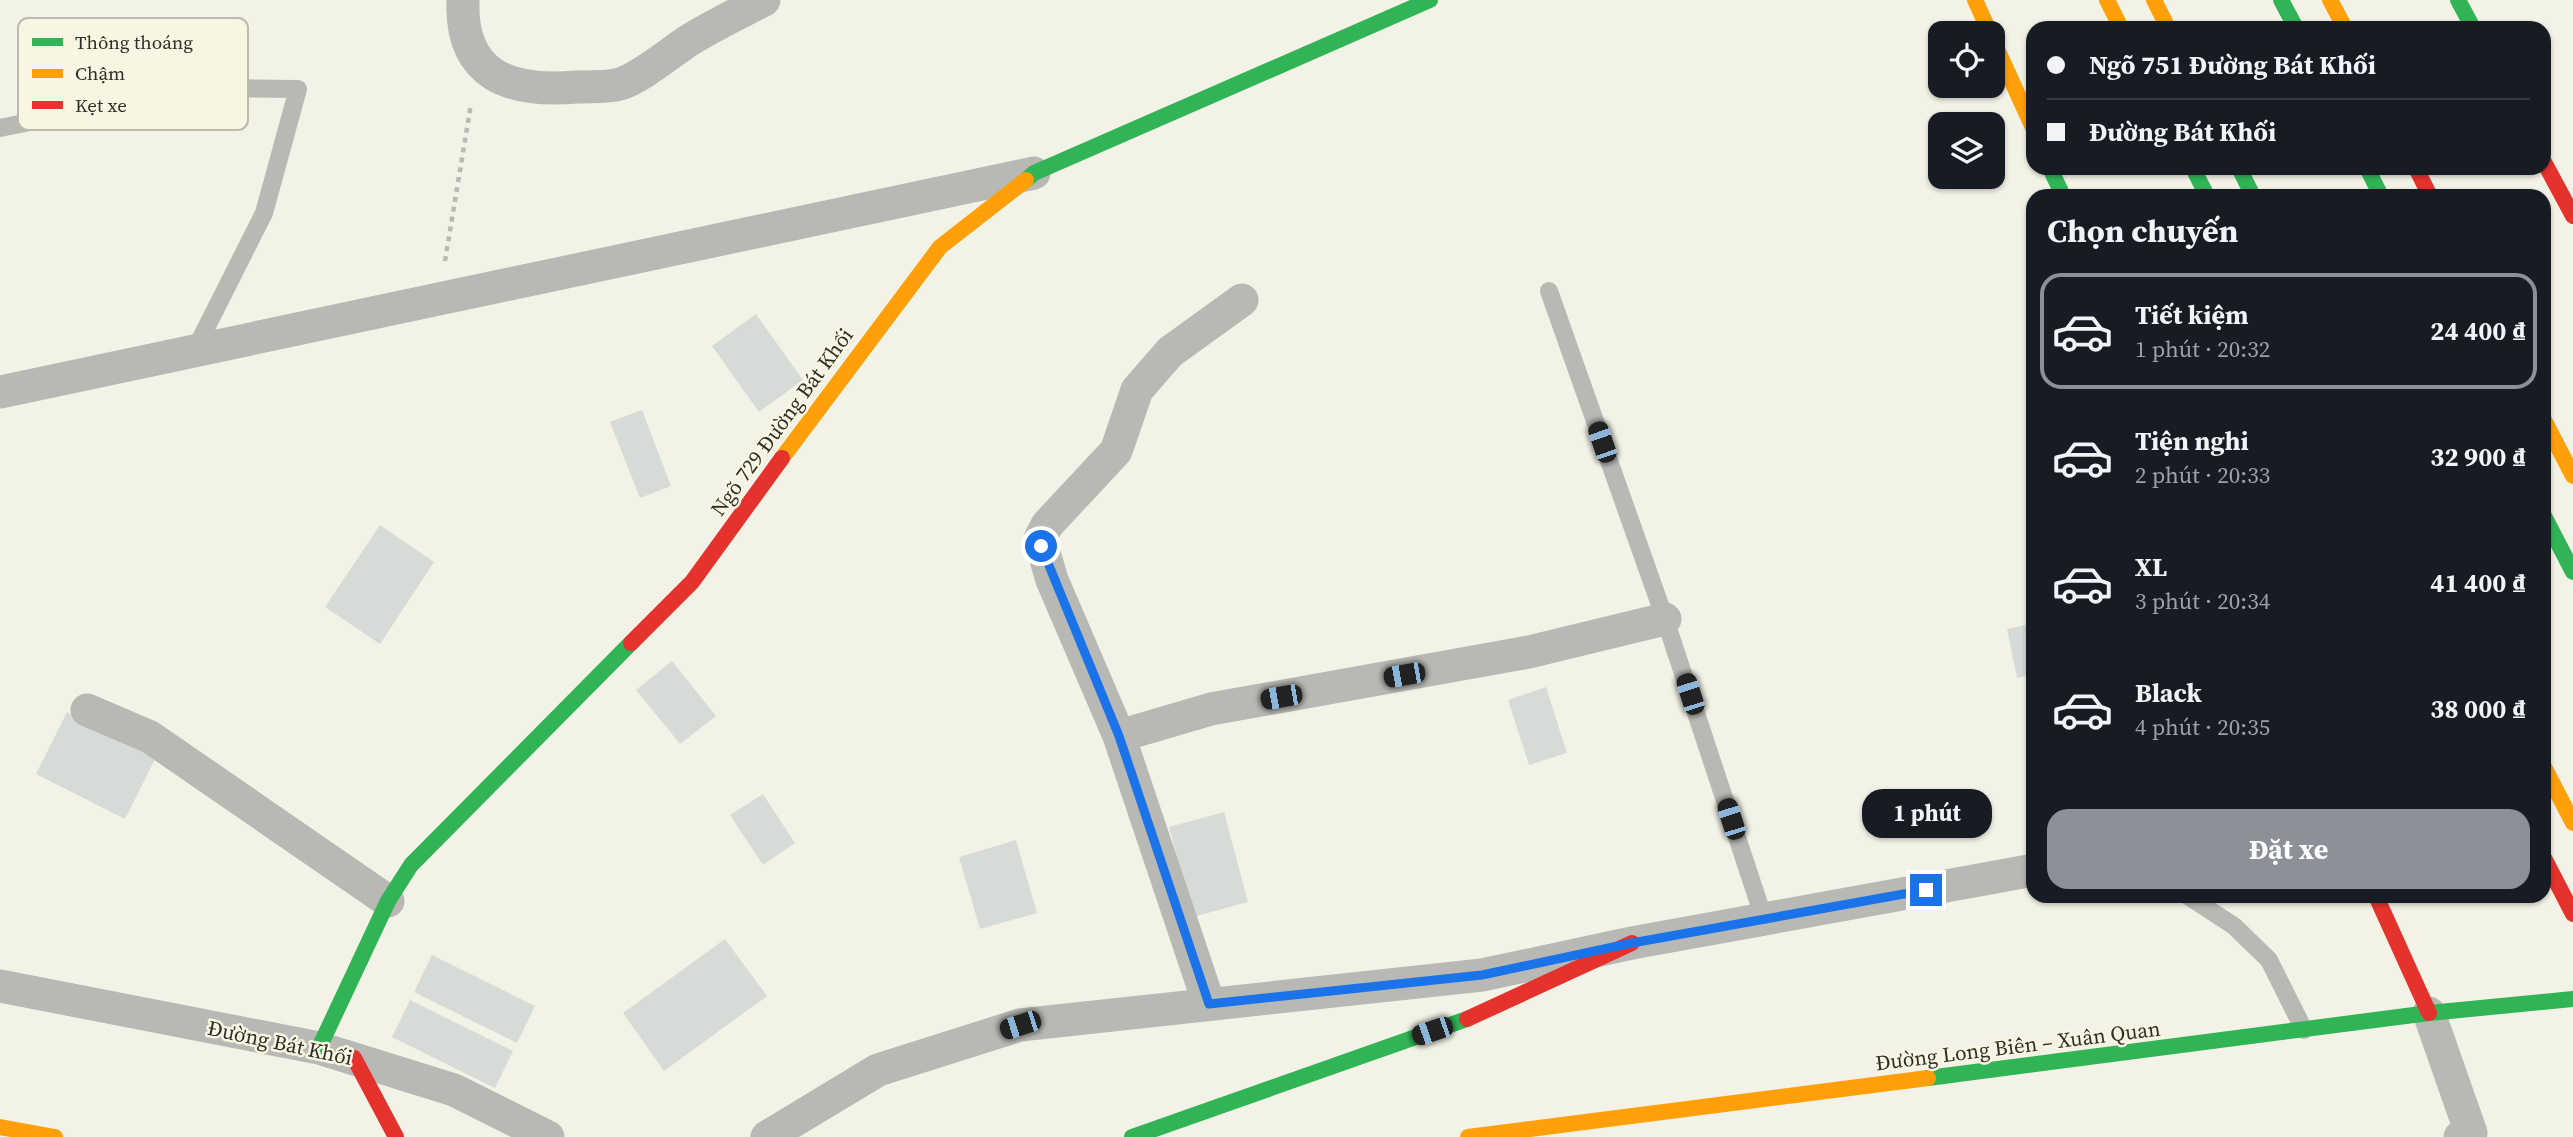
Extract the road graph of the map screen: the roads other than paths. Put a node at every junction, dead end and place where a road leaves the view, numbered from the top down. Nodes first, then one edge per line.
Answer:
1 (463, 0) edge
2 (764, 0) edge
3 (1430, 0) edge
4 (1975, 0) edge
5 (2107, 0) edge
6 (2154, 0) edge
7 (2281, 0) edge
8 (2330, 0) edge
9 (2458, 0) edge
10 (1985, 21) edge
11 (2118, 21) edge
12 (2164, 21) edge
13 (2292, 21) edge
14 (2341, 21) edge
15 (2469, 21) edge
16 (2005, 66) edge
17 (248, 88) edge
18 (2026, 112) edge
19 (18, 124) edge
20 (0, 128) edge
21 (1034, 173) junction
22 (2551, 175) edge
23 (2573, 216) edge
24 (1549, 291) dead end
25 (1242, 300) dead end
26 (195, 350) junction
27 (0, 392) edge
28 (2551, 434) edge
29 (2573, 476) edge
30 (2551, 530) edge
31 (2573, 572) edge
32 (1665, 619) junction
33 (87, 710) dead end
34 (1119, 736) junction
35 (2551, 781) edge
36 (2573, 823) edge
37 (2026, 871) edge
38 (2551, 872) edge
39 (388, 901) junction
40 (2199, 903) edge
41 (2379, 903) edge
42 (2573, 914) edge
43 (1764, 919) junction
44 (1632, 943) junction
45 (0, 986) edge
46 (2573, 999) edge
47 (1209, 1004) junction
48 (2429, 1013) junction
49 (2304, 1030) junction
50 (319, 1048) junction
51 (354, 1058) junction
52 (0, 1127) edge
53 (2468, 1136) edge
54 (55, 1137) edge
55 (396, 1137) edge
56 (548, 1137) edge
57 (767, 1137) edge
58 (1132, 1137) edge
59 (1468, 1137) edge

1 - 2 street
3 - 21 main road, Ngõ 729 Đường Bát Khối
4 - 10 main road
5 - 11 main road
6 - 12 main road
7 - 13 main road
8 - 14 main road
9 - 15 main road
16 - 18 main road
17 - 26 lane
19 - 20 lane
21 - 26 street
21 - 39 main road, Ngõ 729 Đường Bát Khối
22 - 23 main road
24 - 32 lane
25 - 34 street
26 - 27 street
28 - 29 main road
30 - 31 main road
32 - 34 street
32 - 43 lane
33 - 39 street
34 - 47 street
35 - 36 main road
37 - 43 street
38 - 42 main road
39 - 50 main road, Ngõ 729 Đường Bát Khối
40 - 49 lane
41 - 48 main road
43 - 44 street
44 - 47 street
44 - 58 main road
45 - 50 street, Đường Bát Khối
46 - 48 main road, Đường Long Biên – Xuân Quan
47 - 57 street
48 - 49 main road, Đường Long Biên – Xuân Quan
48 - 53 street
49 - 59 main road, Đường Long Biên – Xuân Quan
50 - 51 street, Đường Bát Khối
51 - 55 main road
51 - 56 street, Đường Bát Khối
52 - 54 main road

